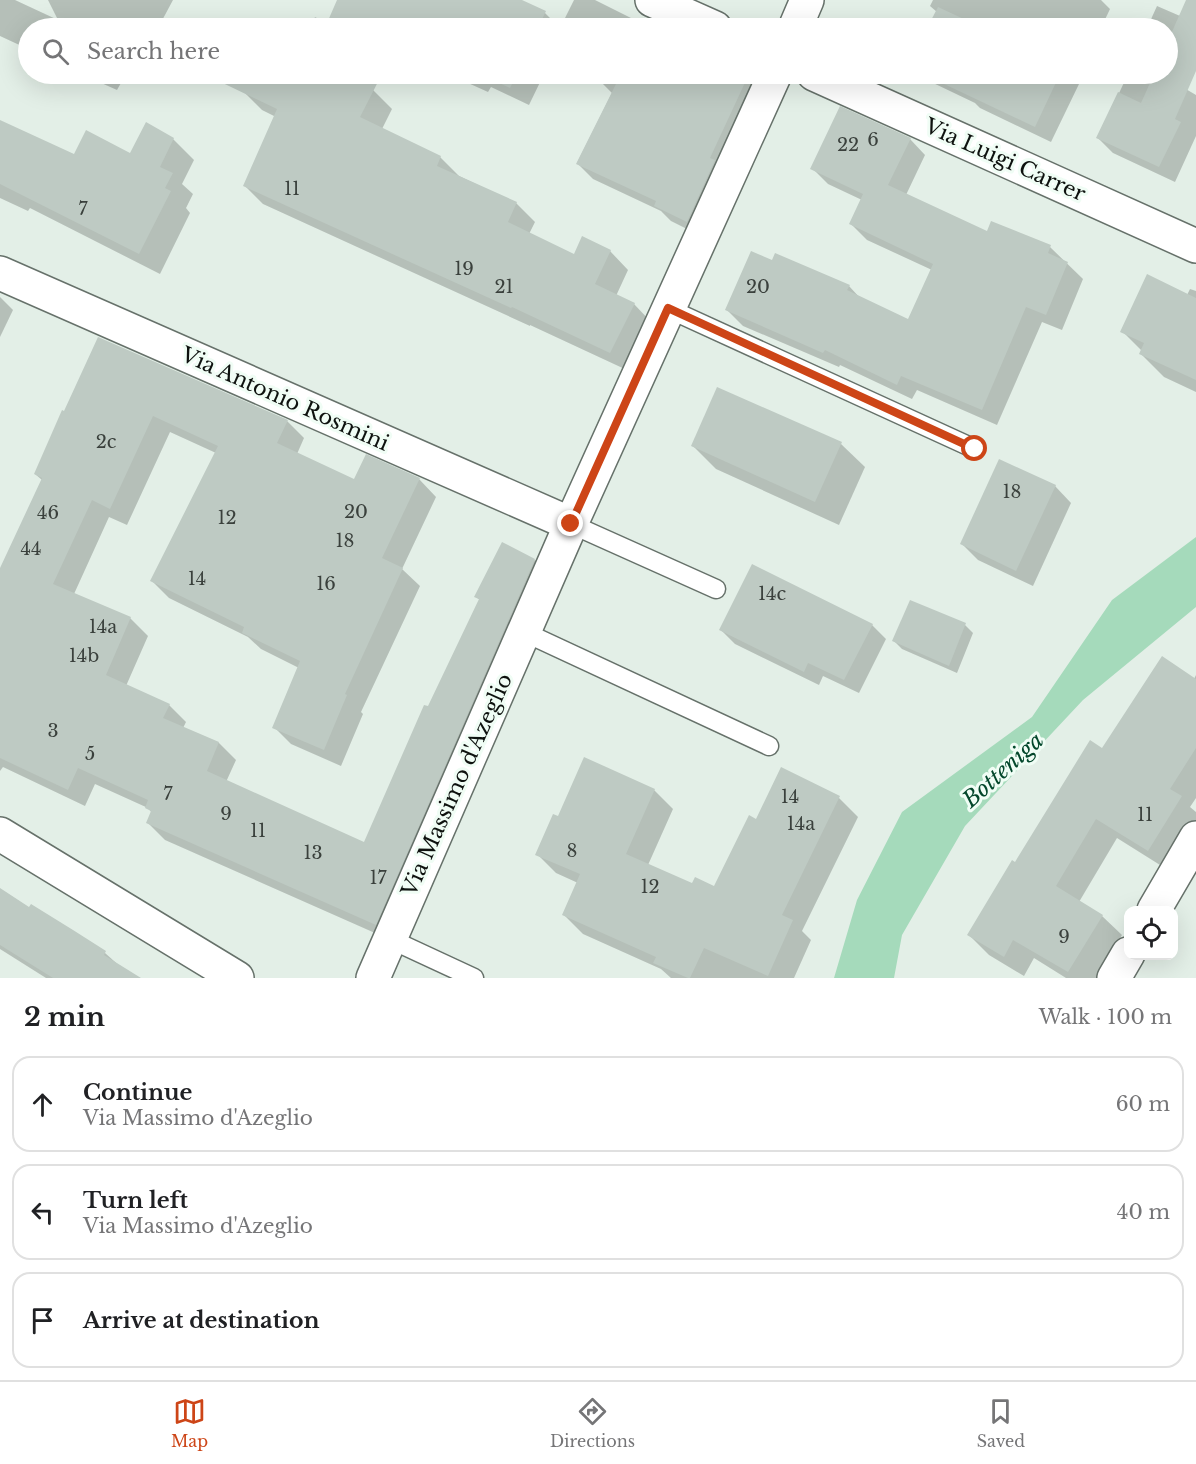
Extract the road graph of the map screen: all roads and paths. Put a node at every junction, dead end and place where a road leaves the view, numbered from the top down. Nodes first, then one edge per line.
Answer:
1 (652, 0) edge
2 (807, 0) edge
3 (692, 18) edge
4 (799, 18) edge
5 (770, 84) edge
6 (836, 84) edge
7 (1196, 246) edge
8 (0, 273) edge
9 (668, 308) junction
10 (975, 449) dead end
11 (571, 524) junction
12 (716, 590) dead end
13 (524, 632) junction
14 (770, 746) dead end
15 (0, 834) edge
16 (1196, 838) edge
17 (1156, 906) edge
18 (390, 939) junction
19 (1124, 960) edge
20 (237, 978) edge
21 (373, 978) edge
22 (474, 978) edge
23 (1114, 978) edge

1 - 3 street
2 - 4 street
5 - 9 street, Via Massimo d'Azeglio
6 - 7 street, Via Luigi Carrer
8 - 11 street, Via Antonio Rosmini
9 - 10 lane
9 - 11 street, Via Massimo d'Azeglio
11 - 12 lane
11 - 13 street, Via Massimo d'Azeglio
13 - 14 lane
13 - 18 street, Via Massimo d'Azeglio
15 - 20 street
16 - 17 street
18 - 21 street, Via Massimo d'Azeglio
18 - 22 lane
19 - 23 street

